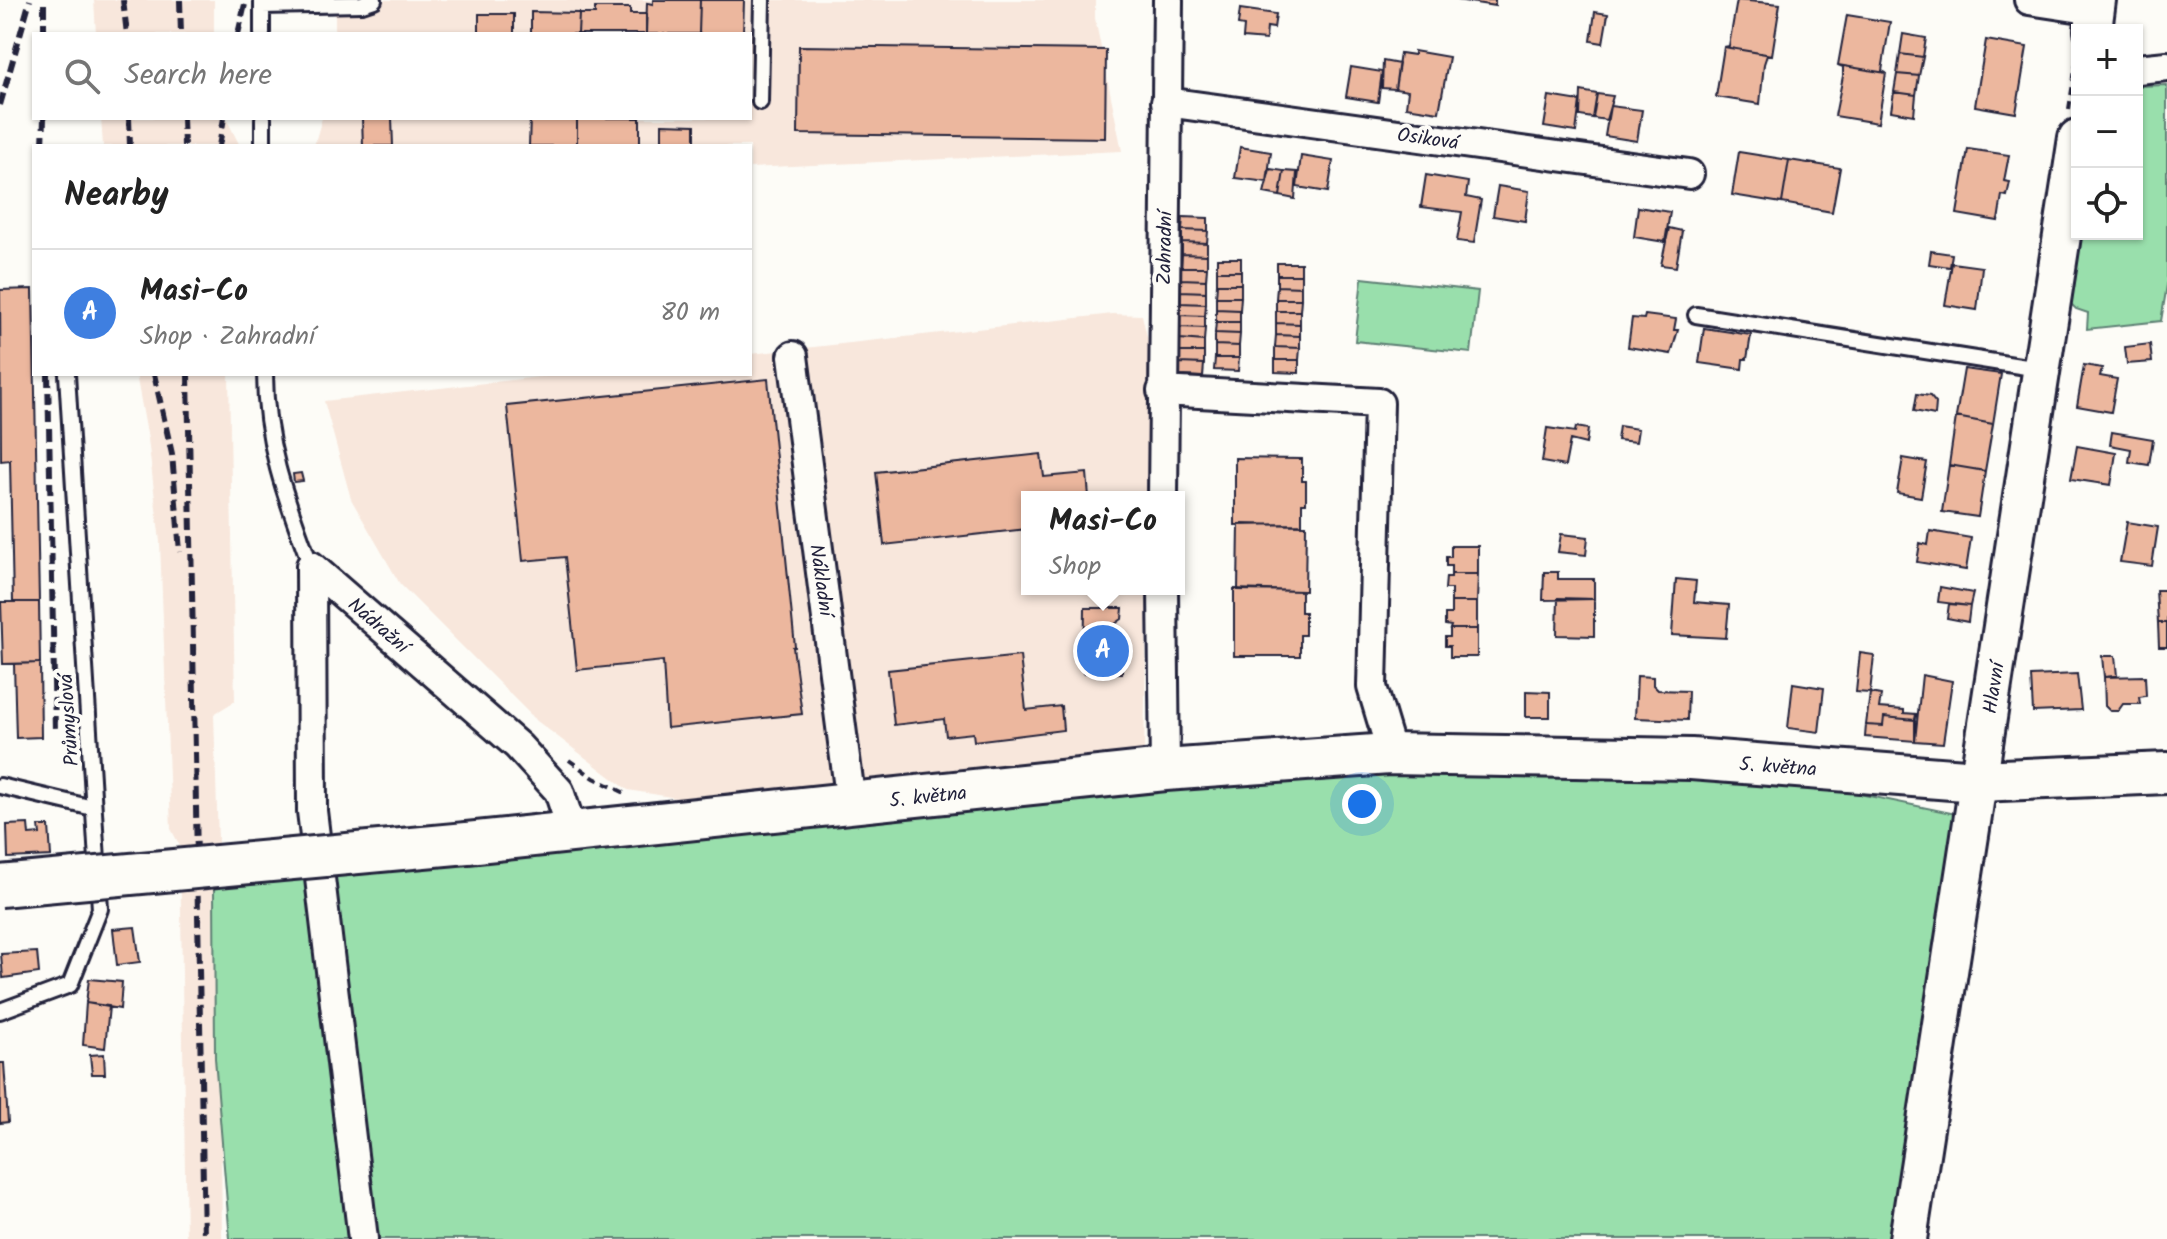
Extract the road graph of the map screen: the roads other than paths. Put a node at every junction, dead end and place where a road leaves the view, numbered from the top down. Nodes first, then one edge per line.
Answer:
1 (374, 0) edge
2 (762, 0) edge
3 (1168, 0) edge
4 (2029, 0) edge
5 (262, 3) edge
6 (2095, 13) edge
7 (262, 32) edge
8 (2167, 66) edge
9 (2143, 68) edge
10 (760, 102) dead end
11 (1166, 102) junction
12 (263, 120) edge
13 (263, 144) edge
14 (2073, 168) edge
15 (1689, 174) dead end
16 (1696, 315) dead end
17 (793, 356) dead end
18 (2043, 370) junction
19 (67, 376) edge
20 (265, 376) edge
21 (1162, 391) junction
22 (1163, 491) edge
23 (311, 566) junction
24 (1163, 595) edge
25 (1389, 754) junction
26 (1165, 770) junction
27 (2167, 773) edge
28 (1978, 781) junction
29 (0, 786) edge
30 (851, 804) junction
31 (93, 808) junction
32 (573, 833) junction
33 (0, 886) edge
34 (0, 1011) edge
35 (363, 1239) edge
36 (1908, 1239) edge

1 - 5 lane
2 - 10 lane
3 - 11 street, Zahradní
4 - 6 street
5 - 7 lane
8 - 9 street
11 - 15 street, Osiková
11 - 21 street, Zahradní
12 - 13 lane
14 - 18 street, Hlavní
16 - 18 lane
17 - 30 street, Nákladní
18 - 28 street, Hlavní
19 - 31 lane, Průmyslová
20 - 23 lane, Nádražní
21 - 22 street, Zahradní
21 - 25 street
23 - 32 street, Nádražní
23 - 35 street
24 - 26 street
25 - 26 main road, 5. května
25 - 28 main road, 5. května
26 - 30 main road, 5. května
27 - 28 main road, 5. května
28 - 36 street, Hlavní
29 - 31 lane
30 - 32 main road, 5. května
31 - 34 lane, Průmyslová
32 - 33 main road, 5. května, bridge

